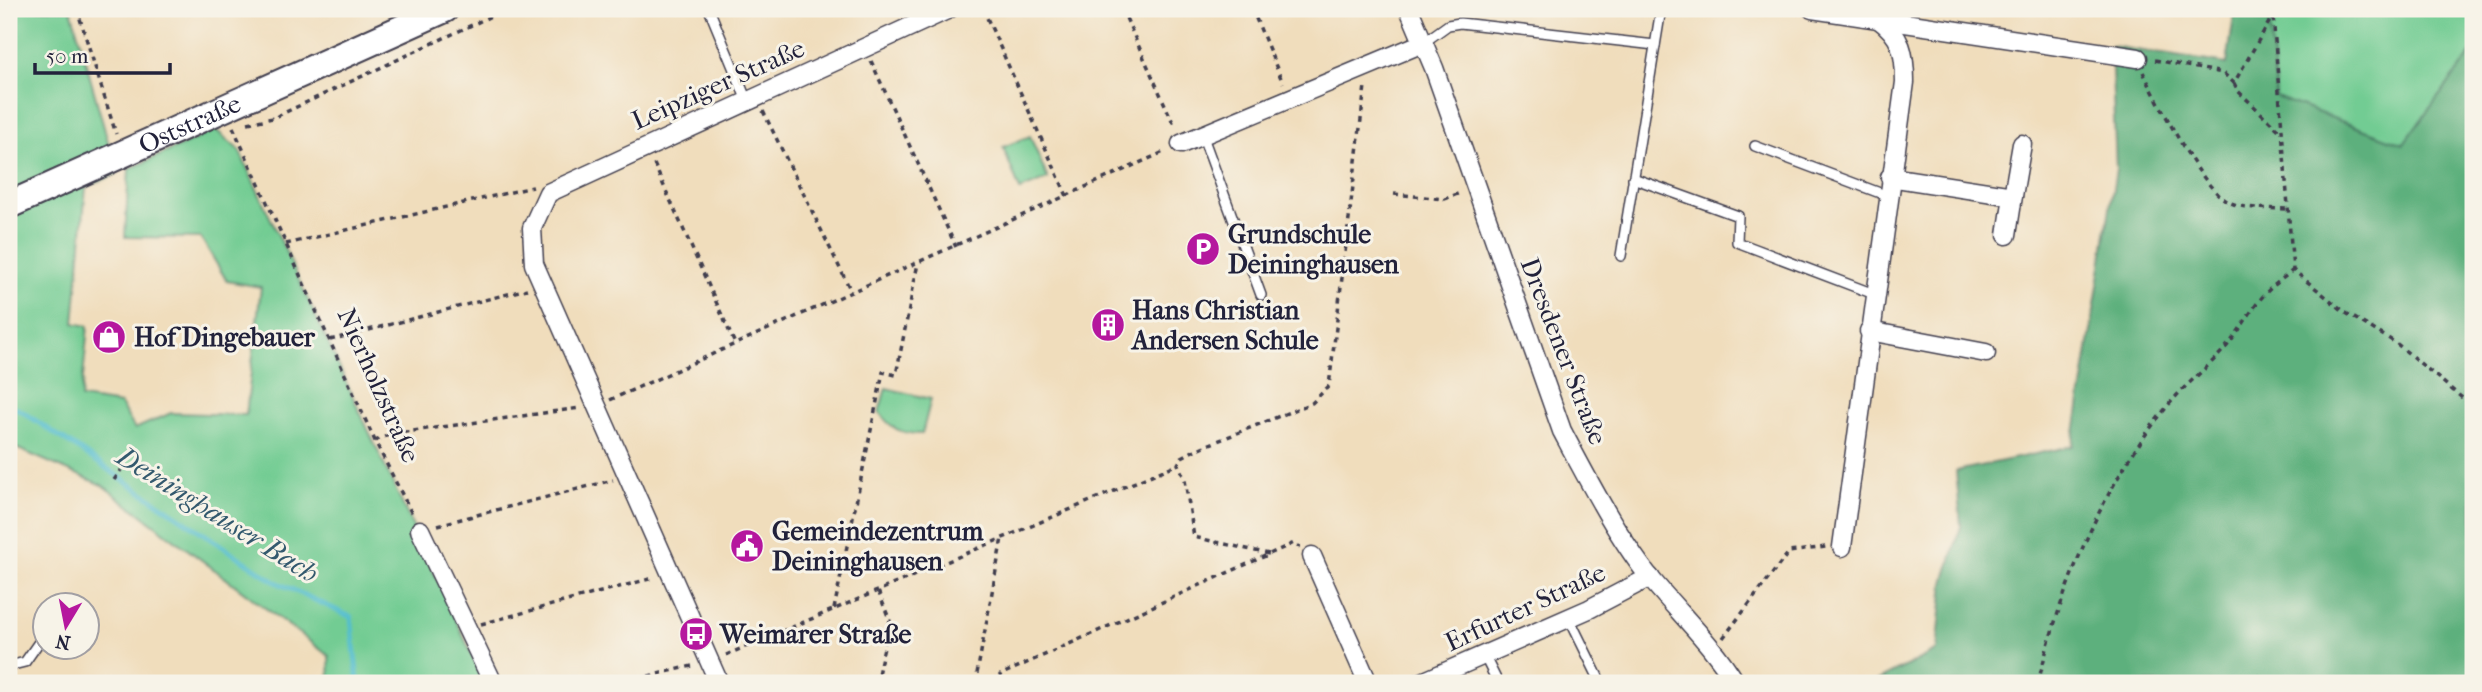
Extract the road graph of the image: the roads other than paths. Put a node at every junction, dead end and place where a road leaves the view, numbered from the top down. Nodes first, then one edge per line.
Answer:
1 (445, 9) edge
2 (709, 9) edge
3 (949, 9) edge
4 (1409, 9) edge
5 (1661, 9) edge
6 (1812, 9) edge
7 (1877, 18) junction
8 (1423, 43) junction
9 (1655, 45) junction
10 (2138, 58) road end
11 (751, 99) junction
12 (1203, 137) junction
13 (1181, 144) road end
14 (2022, 144) dead end
15 (1755, 146) dead end
16 (1890, 177) junction
17 (1633, 178) junction
18 (2013, 196) junction
19 (1888, 197) junction
20 (9, 205) edge
21 (2007, 235) dead end
22 (1621, 256) dead end
23 (1874, 294) junction
24 (1261, 295) dead end
25 (1869, 331) junction
26 (1986, 353) dead end
27 (420, 530) road end
28 (1842, 547) road end
29 (1312, 556) road end
30 (1650, 577) junction
31 (1569, 618) junction
32 (32, 652) edge
33 (1484, 655) junction
34 (9, 666) edge
35 (493, 683) edge
36 (719, 683) edge
37 (1368, 683) edge
38 (1420, 683) edge
39 (1498, 683) edge
40 (1601, 683) edge
41 (1736, 683) edge

1 - 20 main road, Oststraße
2 - 11 lane
3 - 11 street, Leipziger Straße
4 - 8 street, Dresdener Straße
5 - 9 lane
6 - 7 street
7 - 10 street
7 - 16 street
8 - 9 lane
8 - 12 street
8 - 30 street, Dresdener Straße
9 - 17 lane
11 - 36 street, Leipziger Straße
12 - 13 street
12 - 24 lane
14 - 18 street
15 - 19 lane
16 - 18 street
16 - 19 street
17 - 22 lane
17 - 23 lane
18 - 21 street
19 - 23 street
23 - 25 street
25 - 26 street
25 - 28 street
27 - 35 street
29 - 37 street
30 - 31 street, Erfurter Straße
30 - 41 street, Dresdener Straße
31 - 33 street, Erfurter Straße
31 - 40 lane
32 - 34 lane
33 - 38 street, Erfurter Straße
33 - 39 lane

